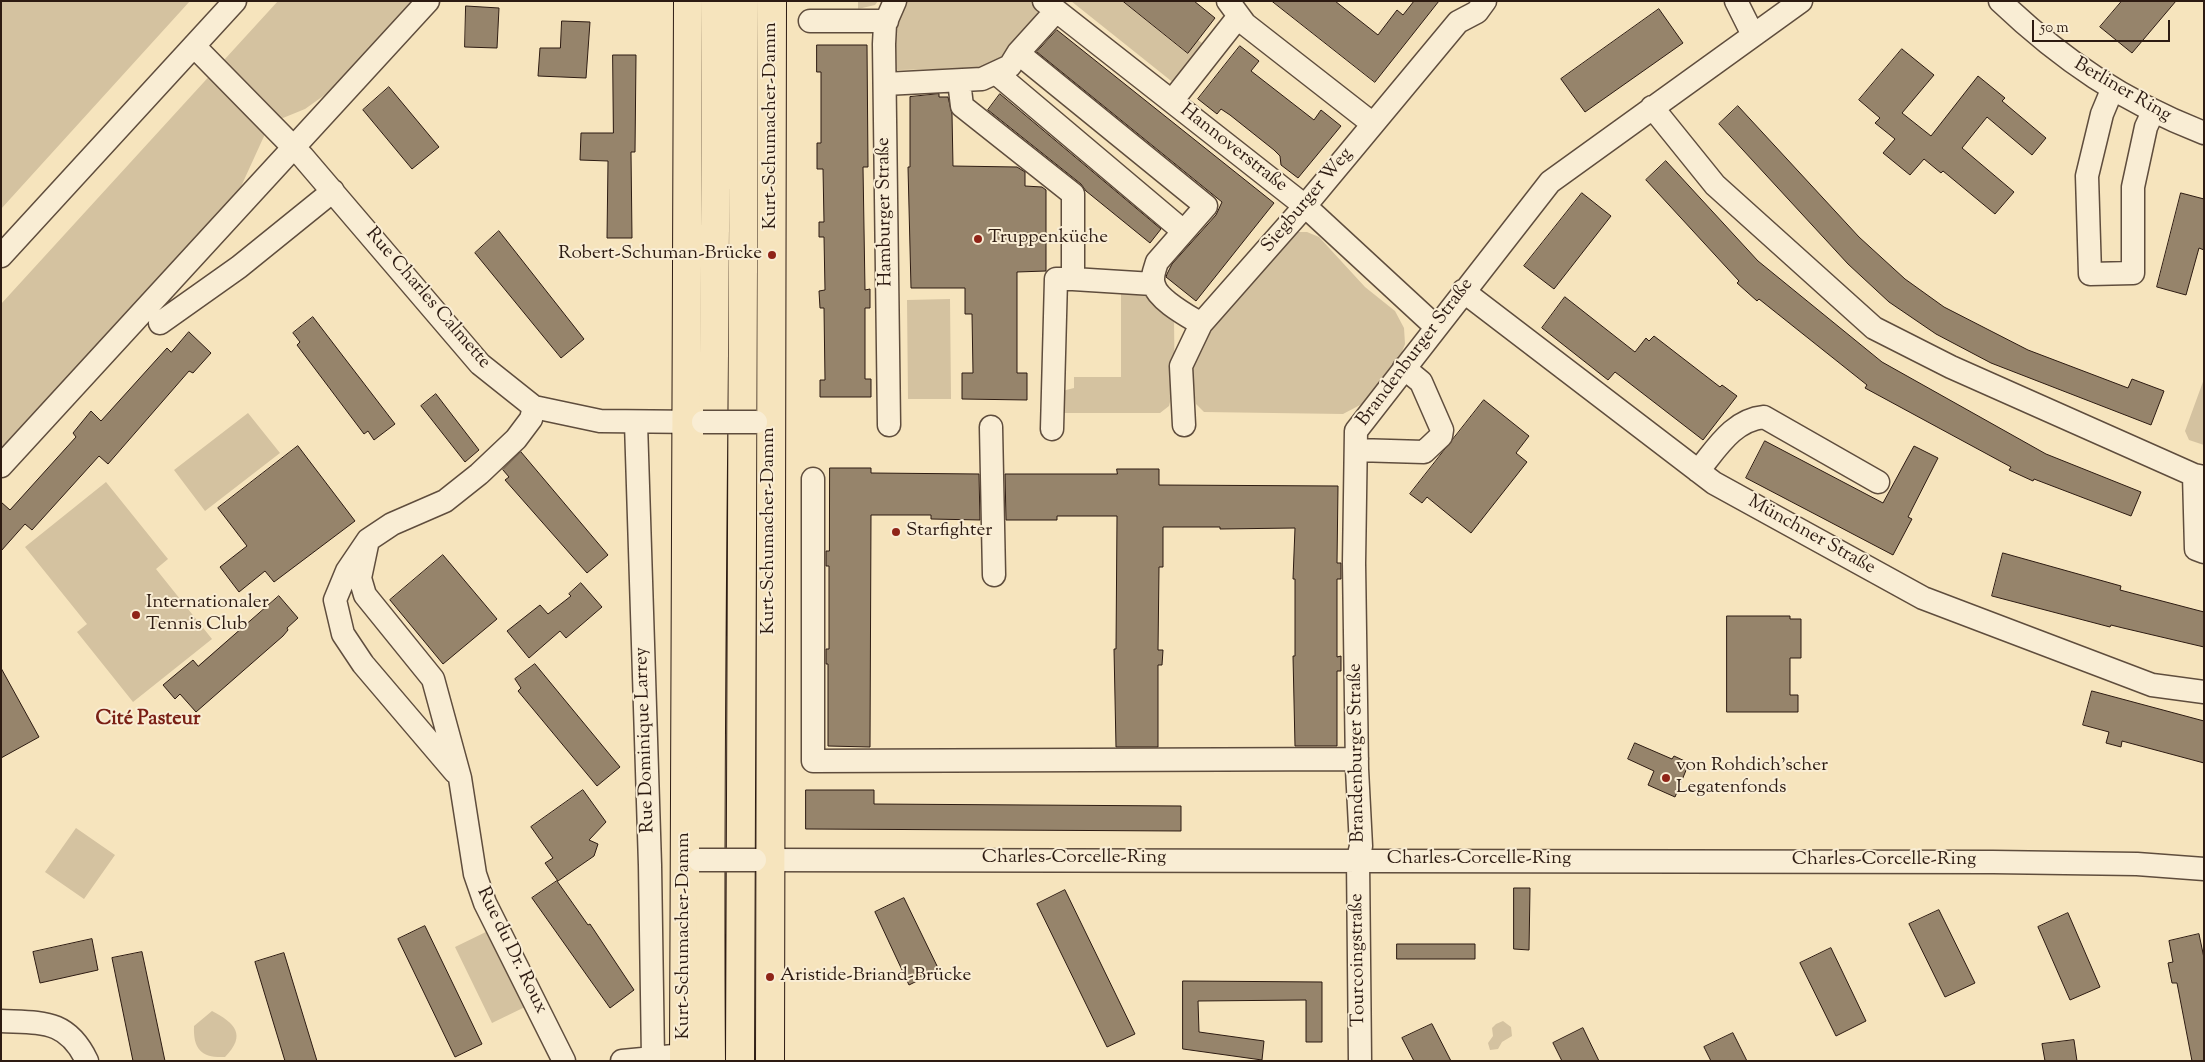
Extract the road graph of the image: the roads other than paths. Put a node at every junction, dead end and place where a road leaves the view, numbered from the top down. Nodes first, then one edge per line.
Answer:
1 (235, 1) edge
2 (428, 1) edge
3 (688, 1) edge
4 (716, 1) edge
5 (744, 1) edge
6 (772, 1) edge
7 (1485, 1) edge
8 (1736, 1) edge
9 (1802, 1) edge
10 (2000, 1) edge
11 (1050, 6) edge
12 (1234, 9) edge
13 (891, 11) edge
14 (810, 21) dead end
15 (1753, 35) junction
16 (194, 46) junction
17 (1018, 53) junction
18 (996, 73) junction
19 (959, 80) junction
20 (885, 84) junction
21 (2112, 90) junction
22 (1172, 101) junction
23 (1652, 107) junction
24 (2152, 112) junction
25 (1373, 124) junction
26 (2204, 133) edge
27 (300, 155) junction
28 (333, 192) junction
29 (1305, 206) junction
30 (1182, 230) junction
31 (1, 256) edge
32 (1073, 279) junction
33 (1153, 284) junction
34 (1463, 291) junction
35 (160, 323) dead end
36 (1201, 324) junction
37 (1435, 326) junction
38 (1404, 368) junction
39 (534, 408) junction
40 (694, 422) junction
41 (764, 422) junction
42 (636, 423) junction
43 (888, 425) dead end
44 (1184, 425) dead end
45 (991, 427) dead end
46 (1052, 428) dead end
47 (1356, 450) junction
48 (1, 466) edge
49 (1698, 471) junction
50 (2199, 476) edge
51 (813, 479) dead end
52 (1878, 482) dead end
53 (368, 540) junction
54 (2204, 552) edge
55 (994, 575) dead end
56 (2204, 692) edge
57 (1357, 759) junction
58 (460, 778) junction
59 (1358, 859) junction
60 (692, 860) junction
61 (762, 860) junction
62 (2204, 868) edge
63 (1, 1021) edge
64 (652, 1058) junction
65 (684, 1058) edge
66 (87, 1061) edge
67 (564, 1061) edge
68 (622, 1061) edge
69 (711, 1061) edge
70 (740, 1061) edge
71 (770, 1061) edge
72 (1360, 1061) edge

1 - 16 street
2 - 27 street
3 - 40 main road, Kurt-Schumacher-Damm
4 - 69 main road
5 - 70 main road
6 - 41 main road, Kurt-Schumacher-Damm
7 - 25 street, Siegburger Weg
8 - 15 street
9 - 15 street, Brandenburger Straße
10 - 21 street, Berliner Ring
11 - 17 street
11 - 22 street, Hannoverstraße
12 - 22 street
12 - 25 street
13 - 14 street
13 - 20 street, Hamburger Straße
15 - 23 street, Brandenburger Straße
16 - 27 street, Rue Charles Calmette
16 - 31 street
17 - 18 street
17 - 30 street
18 - 19 street
18 - 30 street
19 - 20 street
19 - 32 street
20 - 43 street, Hamburger Straße
21 - 24 street, Berliner Ring
21 - 24 street
22 - 29 street, Hannoverstraße
23 - 34 street, Brandenburger Straße
23 - 50 street
24 - 26 street, Berliner Ring
25 - 29 street, Siegburger Weg
27 - 28 street, Rue Charles Calmette
27 - 48 street
28 - 35 street
28 - 39 street, Rue Charles Calmette
29 - 36 street, Siegburger Weg
29 - 37 street, Hannoverstraße
30 - 33 street
32 - 33 street
32 - 46 street
33 - 36 street
34 - 37 street, Brandenburger Straße
34 - 49 street, Münchner Straße
36 - 44 street, Siegburger Weg
37 - 38 street, Brandenburger Straße
38 - 47 street, Brandenburger Straße
38 - 47 street
39 - 42 street, Rue Charles Calmette
39 - 53 street
40 - 41 street, bridge
40 - 42 street, Rue Charles Calmette
40 - 60 main road, Kurt-Schumacher-Damm
41 - 61 main road, Kurt-Schumacher-Damm
42 - 64 street, Rue Dominique Larrey
45 - 55 street
47 - 57 street, Brandenburger Straße
49 - 52 street
49 - 56 street, Münchner Straße
50 - 54 street
51 - 57 street
53 - 58 street, Rue du Dr. Roux
53 - 58 street
57 - 59 street, Brandenburger Straße
58 - 67 street, Rue du Dr. Roux
59 - 61 street, Charles-Corcelle-Ring
59 - 62 street, Charles-Corcelle-Ring
59 - 72 street, Tourcoingstraße
60 - 61 street, bridge
60 - 65 main road, Kurt-Schumacher-Damm
61 - 71 main road, Kurt-Schumacher-Damm
63 - 66 street
64 - 65 street
64 - 68 street

